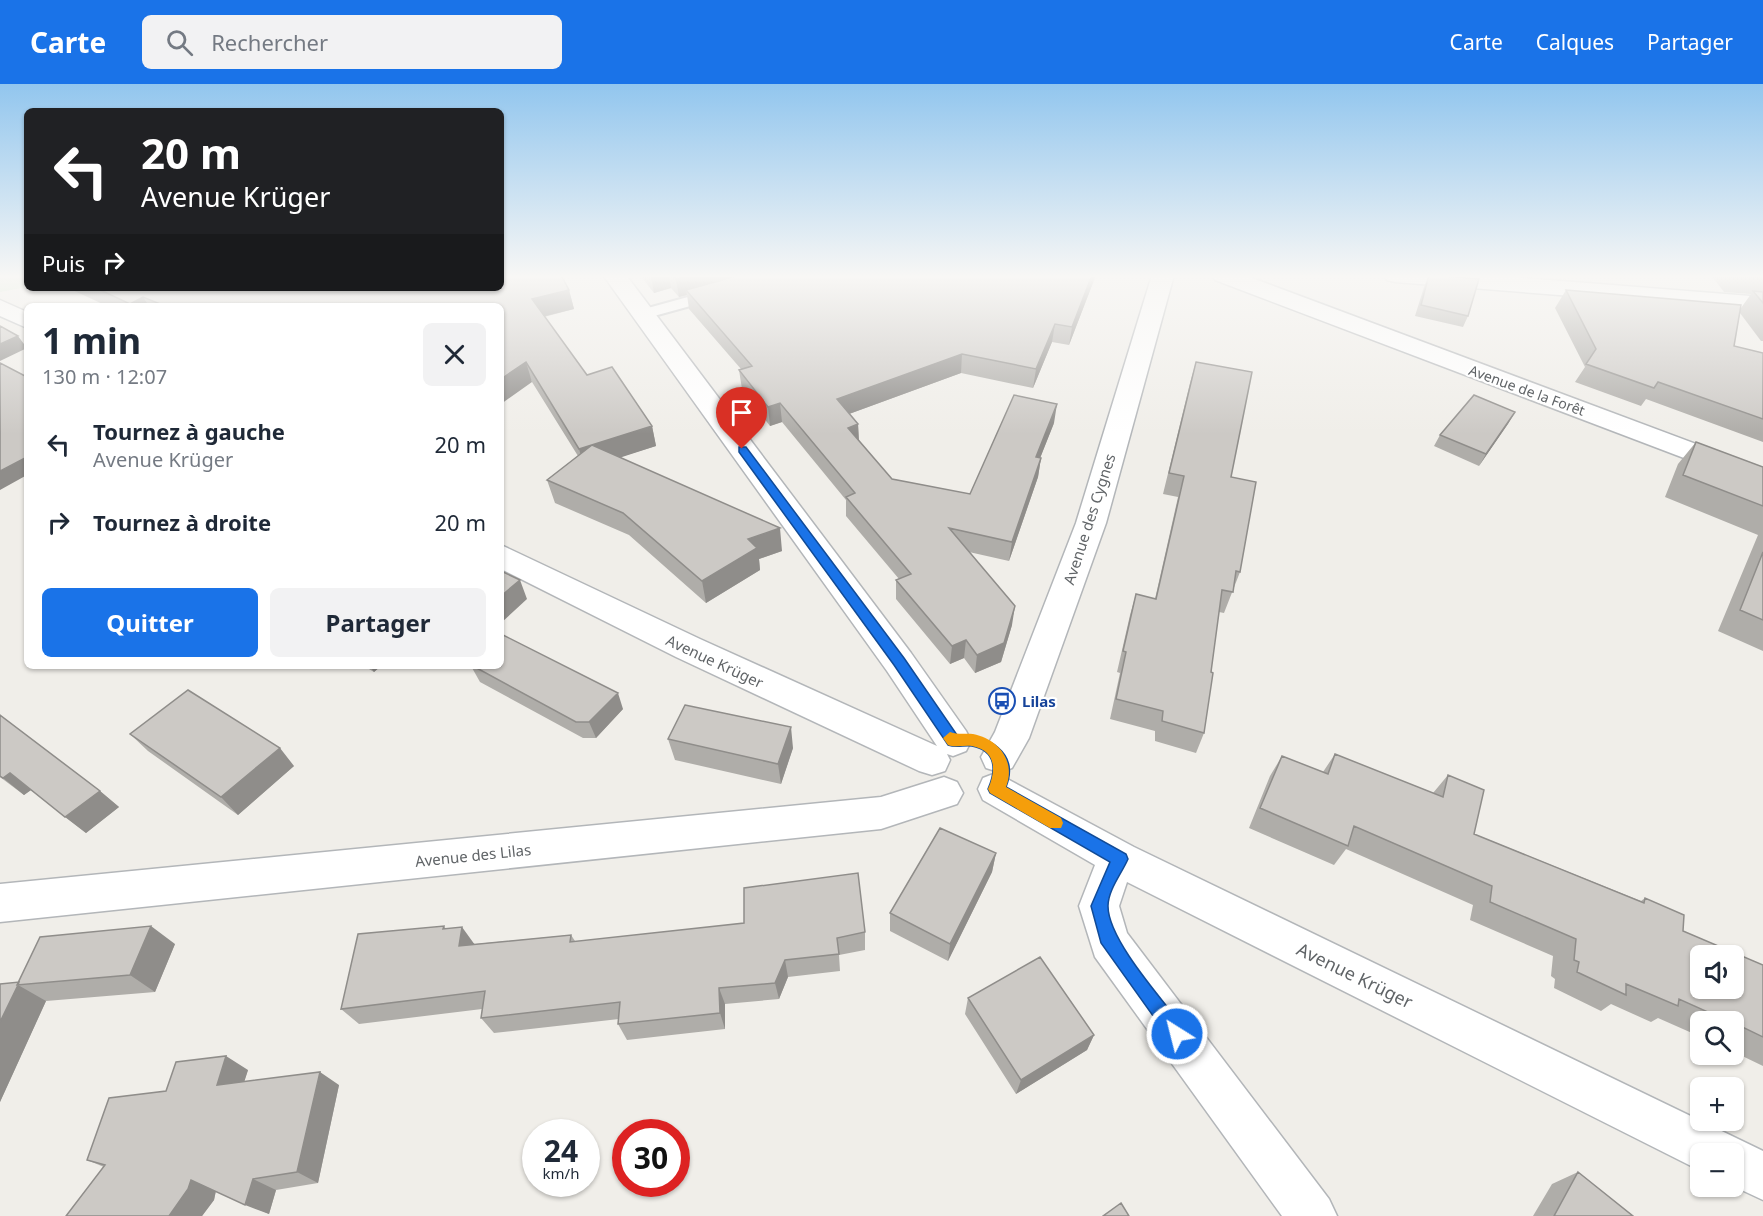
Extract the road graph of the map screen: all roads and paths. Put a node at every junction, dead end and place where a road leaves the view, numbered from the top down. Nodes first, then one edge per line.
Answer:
1 (653, 328) edge
2 (1148, 328) edge
3 (1363, 328) edge
4 (1763, 479) edge
5 (504, 557) edge
6 (943, 765) junction
7 (997, 773) junction
8 (1120, 859) junction
9 (0, 903) edge
10 (1696, 1143) edge
11 (1744, 1167) edge
12 (1763, 1176) edge
13 (1312, 1216) edge

1 - 6 street
2 - 7 street, Avenue des Cygnes
3 - 4 street, Avenue de la Forêt
5 - 6 street, Avenue Krüger
6 - 7 street
6 - 7 street
6 - 9 street, Avenue des Lilas
7 - 8 street, Avenue Krüger
8 - 10 street, Avenue Krüger
8 - 13 street
11 - 12 street

